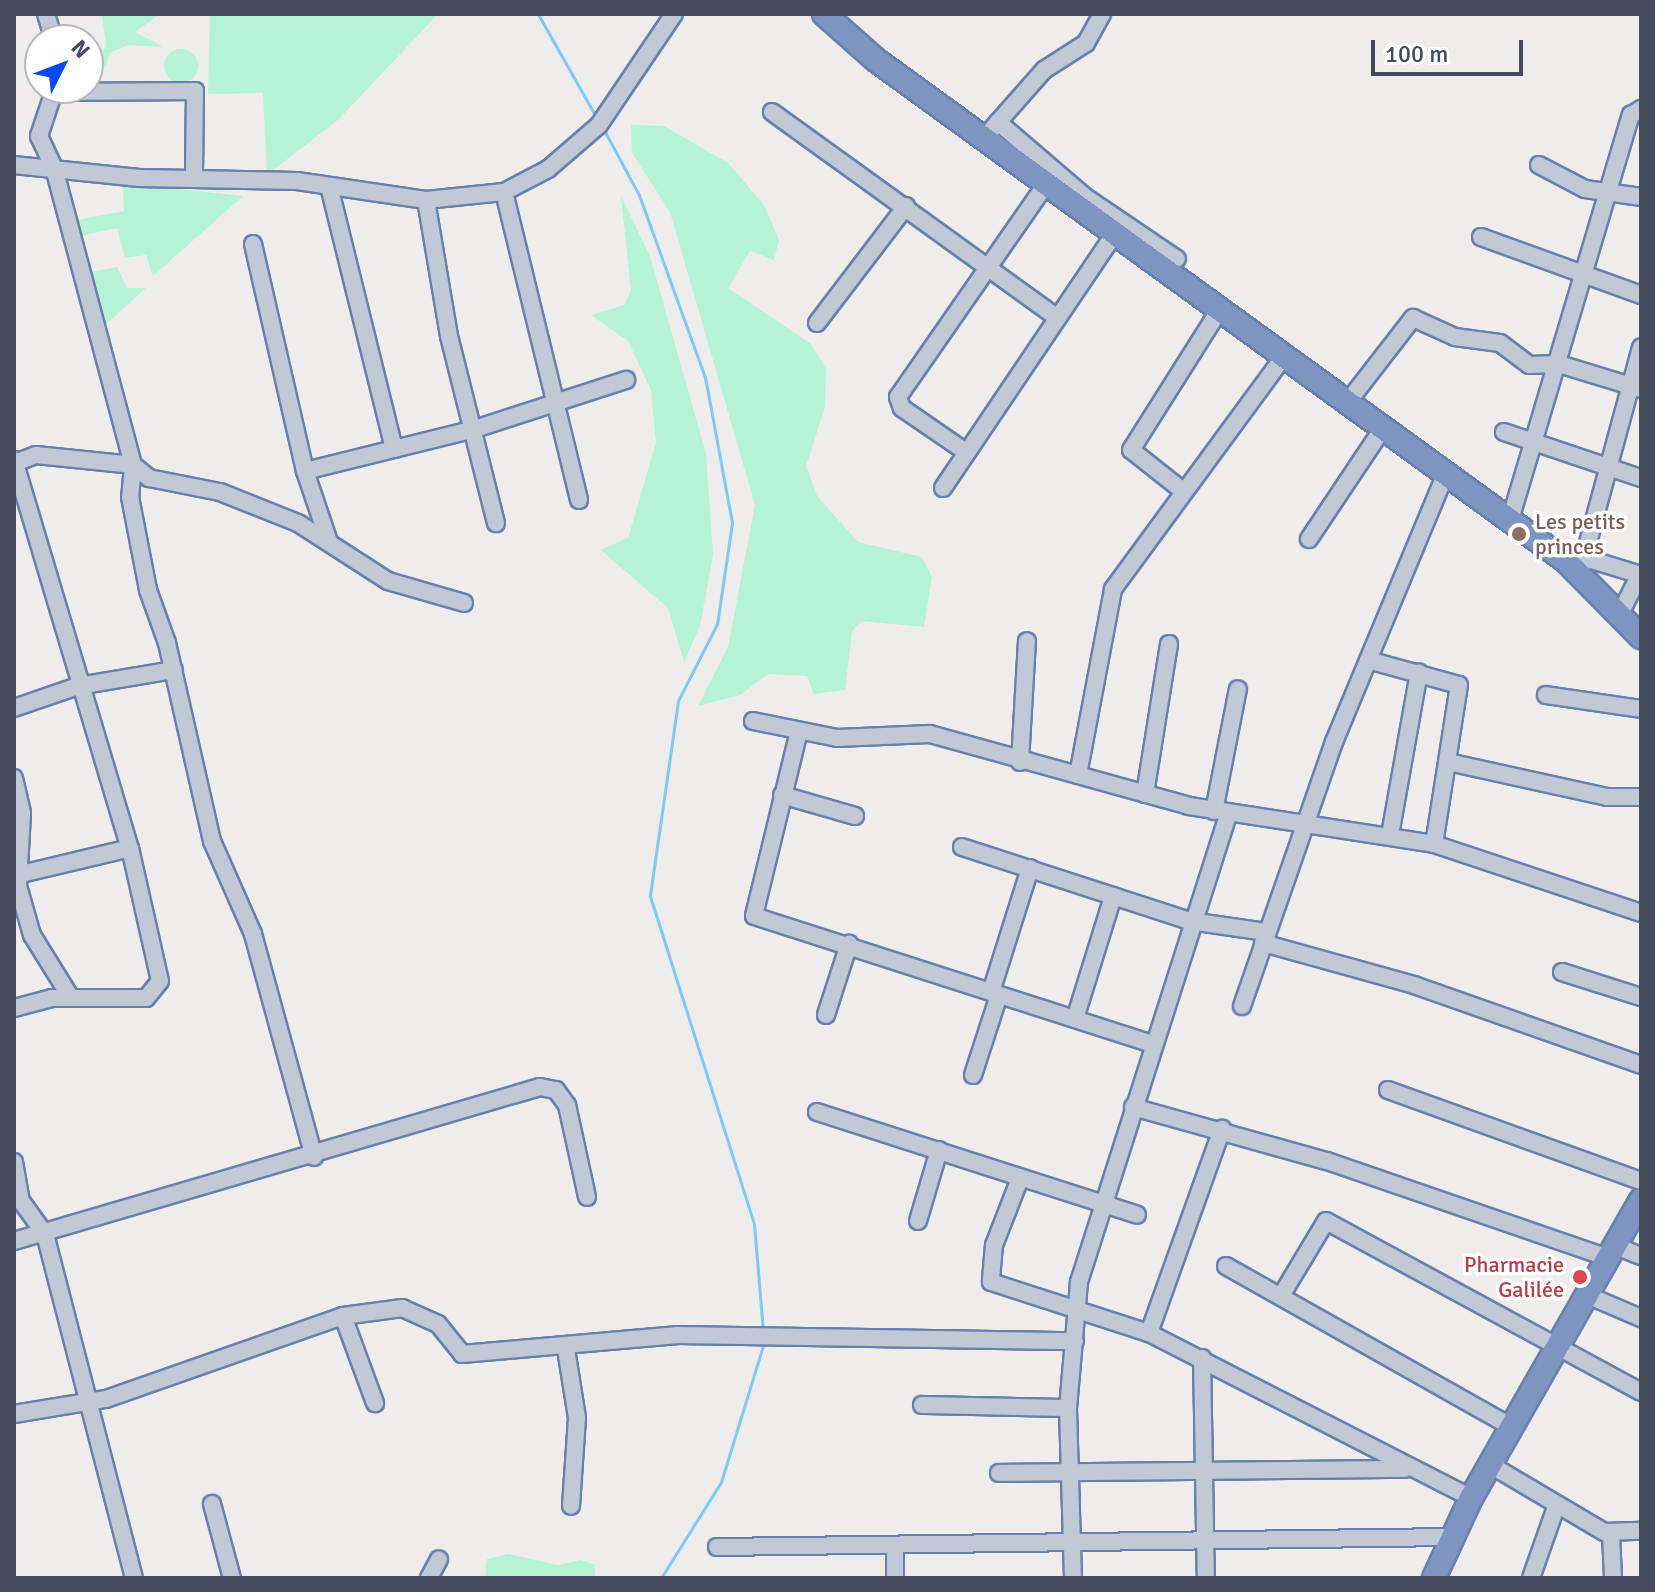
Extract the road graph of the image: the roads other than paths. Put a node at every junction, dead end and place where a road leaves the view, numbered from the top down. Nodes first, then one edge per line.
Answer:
1 (674, 14) edge
2 (824, 14) edge
3 (1102, 14) edge
4 (104, 90) edge
5 (49, 104) edge
6 (1641, 109) edge
7 (772, 112) dead end
8 (991, 131) junction
9 (14, 165) edge
10 (1539, 165) dead end
11 (54, 168) junction
12 (194, 179) junction
13 (1046, 184) junction
14 (329, 186) junction
15 (504, 192) junction
16 (1612, 192) junction
17 (1641, 197) edge
18 (426, 200) junction
19 (906, 206) junction
20 (1115, 233) junction
21 (1481, 237) dead end
22 (253, 244) dead end
23 (1177, 259) dead end
24 (987, 264) junction
25 (1588, 278) junction
26 (1641, 295) edge
27 (1220, 309) junction
28 (1056, 317) junction
29 (817, 323) dead end
30 (1641, 347) edge
31 (1284, 356) junction
32 (1559, 364) junction
33 (626, 380) dead end
34 (1635, 387) edge
35 (555, 403) junction
36 (1347, 403) junction
37 (1383, 428) junction
38 (475, 429) junction
39 (1504, 432) dead end
40 (1538, 444) junction
41 (394, 449) junction
42 (966, 452) junction
43 (14, 461) edge
44 (133, 465) junction
45 (1609, 467) junction
46 (305, 471) junction
47 (1446, 473) junction
48 (1641, 478) edge
49 (943, 488) dead end
50 (1183, 491) junction
51 (579, 500) dead end
52 (1510, 520) junction
53 (496, 523) dead end
54 (1309, 539) dead end
55 (329, 542) junction
56 (1582, 565) junction
57 (1640, 575) edge
58 (464, 603) dead end
59 (1621, 612) junction
60 (1641, 637) edge
61 (1027, 641) dead end
62 (1169, 644) dead end
63 (1368, 660) junction
64 (174, 670) junction
65 (1419, 673) junction
66 (78, 686) junction
67 (1238, 689) dead end
68 (1546, 695) dead end
69 (14, 708) edge
70 (1641, 709) edge
71 (753, 721) dead end
72 (799, 731) junction
73 (1020, 762) junction
74 (1448, 762) junction
75 (1078, 775) junction
76 (14, 778) edge
77 (1145, 794) junction
78 (782, 795) junction
79 (1641, 797) edge
80 (1221, 812) junction
81 (855, 816) dead end
82 (1305, 820) junction
83 (1390, 835) junction
84 (1434, 844) junction
85 (962, 847) dead end
86 (130, 848) junction
87 (1030, 868) junction
88 (17, 875) junction
89 (1113, 896) junction
90 (1641, 913) edge
91 (1190, 921) junction
92 (1265, 938) junction
93 (849, 944) junction
94 (1562, 972) dead end
95 (995, 993) junction
96 (1641, 997) edge
97 (71, 998) junction
98 (1242, 1006) dead end
99 (14, 1008) edge
100 (826, 1015) dead end
101 (1075, 1019) junction
102 (1152, 1044) junction
103 (1641, 1065) edge
104 (973, 1075) dead end
105 (1388, 1090) dead end
106 (1133, 1107) junction
107 (817, 1112) dead end
108 (1222, 1129) junction
109 (939, 1150) junction
110 (314, 1157) junction
111 (14, 1162) edge
112 (1019, 1181) junction
113 (1641, 1181) edge
114 (587, 1197) dead end
115 (1641, 1200) edge
116 (1101, 1207) junction
117 (1137, 1215) dead end
118 (918, 1221) dead end
119 (45, 1234) junction
120 (14, 1241) edge
121 (1612, 1252) junction
122 (1641, 1256) edge
123 (1226, 1266) dead end
124 (1587, 1295) junction
125 (1281, 1296) junction
126 (1079, 1312) junction
127 (343, 1316) junction
128 (1641, 1318) edge
129 (1149, 1333) junction
130 (1075, 1341) junction
131 (1558, 1345) junction
132 (566, 1349) junction
133 (1202, 1358) junction
134 (1641, 1392) edge
135 (85, 1403) junction
136 (375, 1403) dead end
137 (922, 1405) dead end
138 (1068, 1408) junction
139 (14, 1414) edge
140 (1513, 1428) junction
141 (1489, 1464) junction
142 (1406, 1469) junction
143 (1202, 1472) junction
144 (999, 1473) dead end
145 (1075, 1476) junction
146 (1471, 1498) junction
147 (212, 1504) dead end
148 (1557, 1504) junction
149 (571, 1506) dead end
150 (1641, 1531) edge
151 (1611, 1534) junction
152 (1451, 1537) junction
153 (1206, 1543) junction
154 (1072, 1545) junction
155 (895, 1546) junction
156 (717, 1547) dead end
157 (439, 1559) dead end
158 (134, 1578) edge
159 (232, 1578) edge
160 (429, 1578) edge
161 (895, 1578) edge
162 (1073, 1578) edge
163 (1206, 1578) edge
164 (1434, 1578) edge
165 (1531, 1578) edge
166 (1613, 1578) edge

1 - 15 street
2 - 8 highway
3 - 8 street
4 - 12 street
5 - 11 street
6 - 16 street
7 - 19 street
8 - 13 highway
8 - 23 street
9 - 11 street
10 - 16 street
11 - 12 street
11 - 44 street
12 - 14 street
13 - 20 highway
13 - 24 street
14 - 18 street
14 - 41 street
15 - 18 street
15 - 35 street
16 - 17 street
16 - 25 street
18 - 38 street
19 - 24 street
19 - 29 street
20 - 27 highway
20 - 28 street
21 - 25 street
22 - 46 street
24 - 28 street
24 - 42 street
25 - 26 street
25 - 32 street
27 - 31 highway
27 - 50 street
28 - 42 street
30 - 34 street
31 - 36 highway
31 - 50 street
32 - 34 street
32 - 36 street
32 - 40 street
33 - 35 street
34 - 45 street
35 - 38 street
35 - 51 street
36 - 37 highway
37 - 47 highway
37 - 54 street
38 - 41 street
38 - 53 street
39 - 40 street
40 - 45 street
40 - 52 street
41 - 46 street
42 - 49 street
43 - 44 street
43 - 66 street
44 - 55 street
44 - 64 street
45 - 48 street
45 - 56 street
46 - 55 street
47 - 52 highway
47 - 63 street
50 - 75 street
52 - 56 highway
55 - 58 street
56 - 57 street
56 - 59 highway
57 - 59 street
59 - 60 highway
61 - 73 street
62 - 77 street
63 - 65 street
63 - 82 street
64 - 66 street
64 - 110 street
65 - 74 street
65 - 83 street
66 - 69 street
66 - 86 street
67 - 80 street
68 - 70 street
71 - 72 street
72 - 73 street
72 - 78 street
73 - 75 street
74 - 79 street
74 - 84 street
75 - 77 street
76 - 88 street
77 - 80 street
78 - 81 street
78 - 93 street
80 - 82 street
80 - 91 street
82 - 83 street
82 - 92 street
83 - 84 street
84 - 90 street
85 - 87 street
86 - 88 street
86 - 97 street
87 - 89 street
87 - 95 street
88 - 97 street
89 - 91 street
89 - 101 street
91 - 92 street
91 - 102 street
92 - 98 street
92 - 103 street
93 - 95 street
93 - 100 street
94 - 96 street
95 - 101 street
95 - 104 street
97 - 99 street
101 - 102 street
102 - 106 street
105 - 113 street
106 - 108 street
106 - 116 street
107 - 109 street
108 - 121 street
108 - 129 street
109 - 112 street
109 - 118 street
110 - 114 street
110 - 119 street
111 - 119 street
112 - 116 street
112 - 126 street
115 - 121 highway
116 - 117 street
116 - 126 street
119 - 120 street
119 - 135 street
121 - 122 street
121 - 124 highway
123 - 125 street
124 - 128 street
124 - 131 highway
125 - 131 street
125 - 140 street
126 - 129 street
126 - 130 street
127 - 132 street
127 - 135 street
127 - 136 street
129 - 133 street
130 - 132 street
130 - 138 street
131 - 134 street
131 - 140 highway
132 - 149 street
133 - 142 street
133 - 143 street
135 - 139 street
135 - 158 street
137 - 138 street
138 - 145 street
140 - 141 highway
141 - 146 highway
141 - 148 street
142 - 143 street
142 - 146 street
143 - 145 street
143 - 153 street
144 - 145 street
145 - 154 street
146 - 152 highway
147 - 159 street
148 - 151 street
148 - 165 street
150 - 151 street
151 - 166 street
152 - 153 street
152 - 164 highway
153 - 154 street
153 - 163 street
154 - 155 street
154 - 162 street
155 - 156 street
155 - 161 street
157 - 160 street

